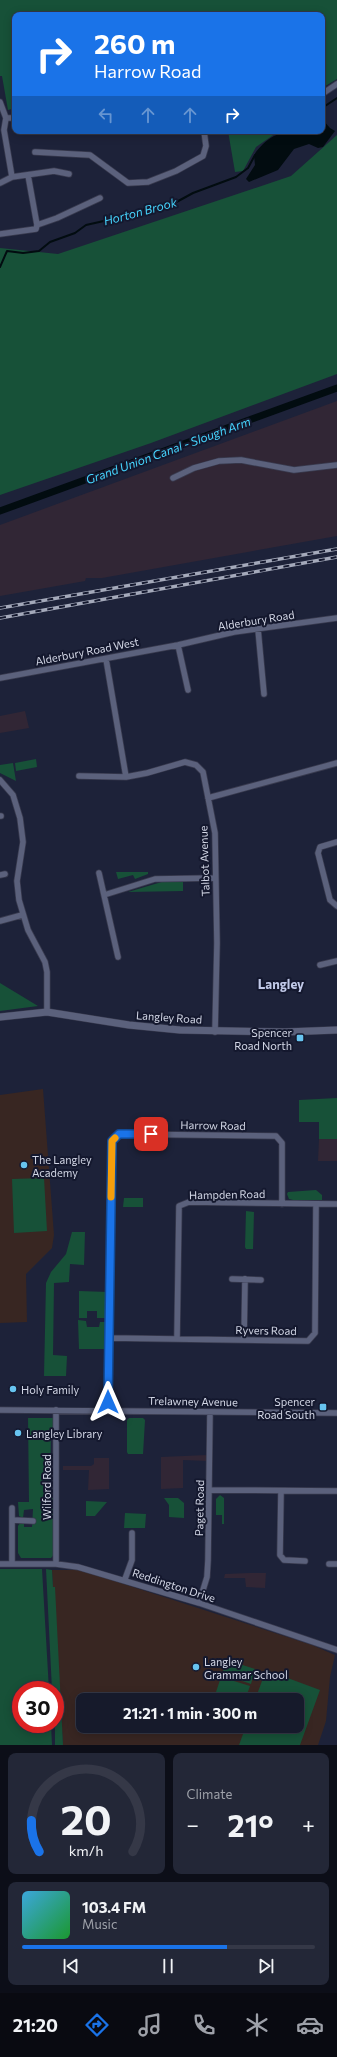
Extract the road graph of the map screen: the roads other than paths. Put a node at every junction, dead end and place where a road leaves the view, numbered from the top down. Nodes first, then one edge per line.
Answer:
1 (337, 84) edge
2 (325, 92) edge
3 (0, 102) edge
4 (6, 118) junction
5 (12, 118) edge
6 (2, 131) edge
7 (204, 134) edge
8 (35, 152) dead end
9 (69, 174) dead end
10 (28, 175) junction
11 (12, 177) junction
12 (0, 183) edge
13 (100, 198) dead end
14 (37, 225) junction
15 (0, 234) edge
16 (337, 465) edge
17 (173, 478) dead end
18 (337, 618) edge
19 (258, 629) junction
20 (178, 644) junction
21 (106, 659) junction
22 (0, 678) edge
23 (188, 690) dead end
24 (264, 694) dead end
25 (337, 763) edge
26 (79, 776) dead end
27 (126, 776) junction
28 (0, 780) edge
29 (208, 798) junction
30 (337, 842) edge
31 (100, 873) dead end
32 (215, 878) junction
33 (104, 895) junction
34 (337, 906) edge
35 (22, 915) junction
36 (0, 920) edge
37 (118, 957) dead end
38 (337, 961) edge
39 (320, 966) dead end
40 (46, 1012) junction
41 (0, 1017) edge
42 (337, 1030) edge
43 (215, 1032) junction
44 (282, 1204) junction
45 (316, 1204) junction
46 (337, 1204) edge
47 (232, 1279) dead end
48 (245, 1279) junction
49 (261, 1280) dead end
50 (109, 1338) junction
51 (177, 1339) junction
52 (244, 1340) junction
53 (0, 1410) edge
54 (56, 1410) junction
55 (108, 1410) junction
56 (210, 1412) junction
57 (337, 1413) edge
58 (210, 1490) junction
59 (281, 1491) junction
60 (337, 1492) edge
61 (12, 1508) dead end
62 (12, 1520) junction
63 (33, 1521) dead end
64 (132, 1533) dead end
65 (305, 1561) dead end
66 (0, 1564) edge
67 (12, 1564) junction
68 (56, 1564) junction
69 (329, 1564) dead end
70 (337, 1564) edge
71 (125, 1579) junction
72 (199, 1603) junction
73 (337, 1650) edge

1 - 2 street
3 - 4 street
4 - 5 street
4 - 6 street
6 - 11 street
7 - 8 street
9 - 10 street
10 - 11 street
10 - 14 street
11 - 12 street
13 - 14 street
14 - 15 street
16 - 17 street
18 - 19 street, Alderbury Road
19 - 20 street, Alderbury Road
19 - 24 street
20 - 21 street, Alderbury Road West
20 - 23 street
21 - 22 street, Alderbury Road West
21 - 27 street
25 - 29 street
26 - 27 street, Talbot Avenue
27 - 29 street, Talbot Avenue
28 - 35 street
29 - 32 street, Talbot Avenue
30 - 34 street
31 - 33 street
32 - 33 street
32 - 43 street, Talbot Avenue
33 - 37 street
35 - 36 street
35 - 40 street
38 - 39 street
40 - 41 street, Langley Road
40 - 43 street, Langley Road
42 - 43 street, Langley Road
44 - 45 street, Hampden Road
44 - 50 street, Harrow Road
44 - 51 street, Hampden Road
45 - 46 street, Hampden Road
45 - 52 street, Ryvers Road
47 - 48 street
48 - 49 street
48 - 52 street
50 - 51 street, Ryvers Road
50 - 55 street, Harrow Road
51 - 52 street, Ryvers Road
53 - 54 street, Trelawney Avenue
54 - 55 street, Trelawney Avenue
54 - 68 street, Wilford Road
55 - 56 street, Trelawney Avenue
56 - 57 street, Trelawney Avenue
56 - 58 street, Paget Road
58 - 59 street
58 - 72 street, Paget Road
59 - 60 street
59 - 65 street
61 - 62 street
62 - 63 street
62 - 67 street
64 - 71 street
66 - 67 street, Reddington Drive
67 - 68 street, Reddington Drive
68 - 71 street, Reddington Drive
69 - 70 street
71 - 72 street, Reddington Drive
72 - 73 street, Reddington Drive

